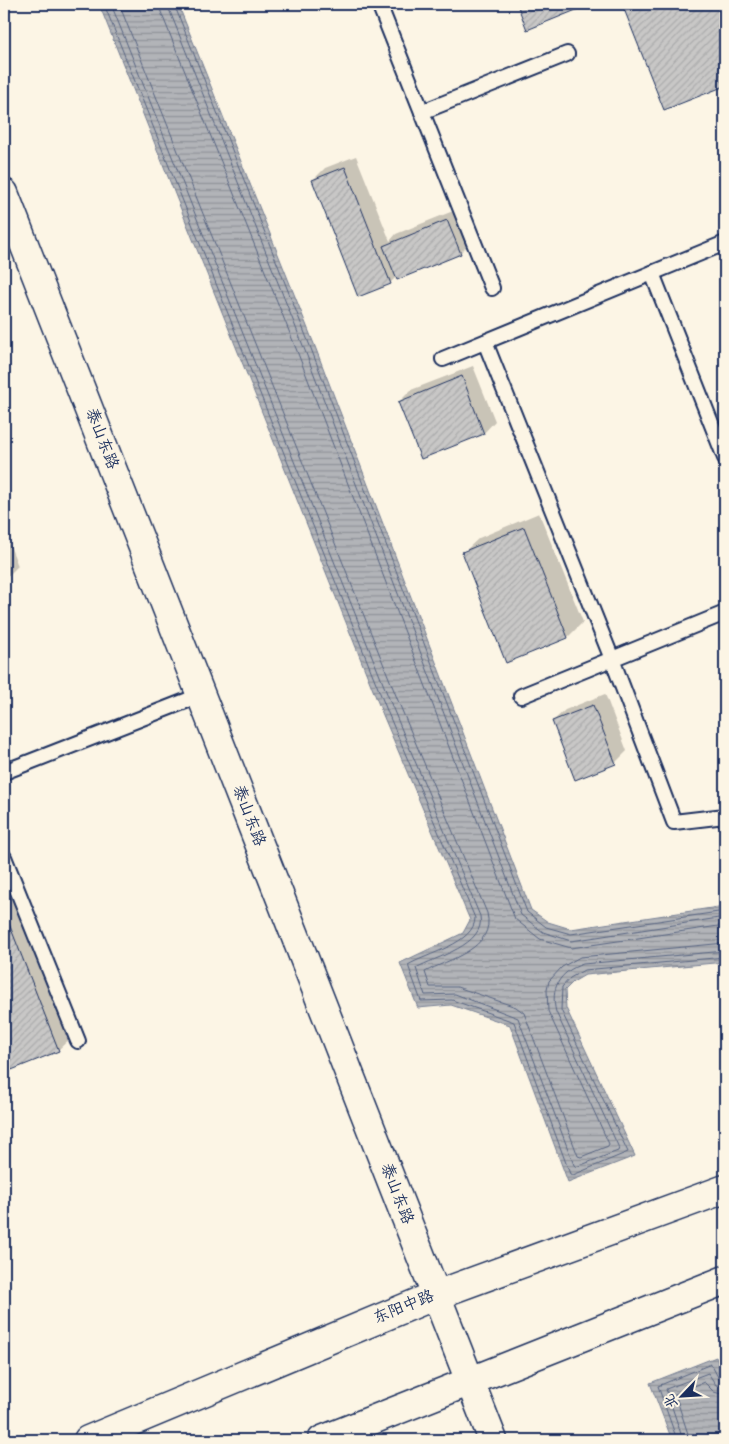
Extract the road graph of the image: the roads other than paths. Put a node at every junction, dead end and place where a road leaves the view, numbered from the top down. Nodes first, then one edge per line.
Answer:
1 (379, 4) edge
2 (567, 54) dead end
3 (422, 112) junction
4 (4, 193) edge
5 (725, 243) edge
6 (652, 273) junction
7 (492, 288) dead end
8 (485, 342) junction
9 (442, 360) dead end
10 (725, 458) edge
11 (725, 612) edge
12 (612, 658) junction
13 (201, 695) junction
14 (521, 696) dead end
15 (4, 772) edge
16 (725, 816) edge
17 (4, 856) edge
18 (78, 1040) dead end
19 (725, 1189) edge
20 (725, 1280) edge
21 (436, 1295) junction
22 (469, 1382) junction
23 (88, 1440) edge
24 (322, 1440) edge
25 (493, 1440) edge

1 - 3 lane
2 - 3 lane
3 - 7 lane
4 - 13 street, 泰山东路
5 - 6 lane
6 - 8 lane
6 - 10 lane
8 - 9 lane
8 - 12 lane
11 - 12 lane
12 - 14 lane
12 - 16 lane
13 - 15 lane
13 - 21 street, 泰山东路
17 - 18 lane
19 - 21 street, 东阳中路
20 - 22 street
21 - 22 street, 泰山东路
21 - 23 street, 东阳中路
22 - 24 street
22 - 25 street, 泰山东路

